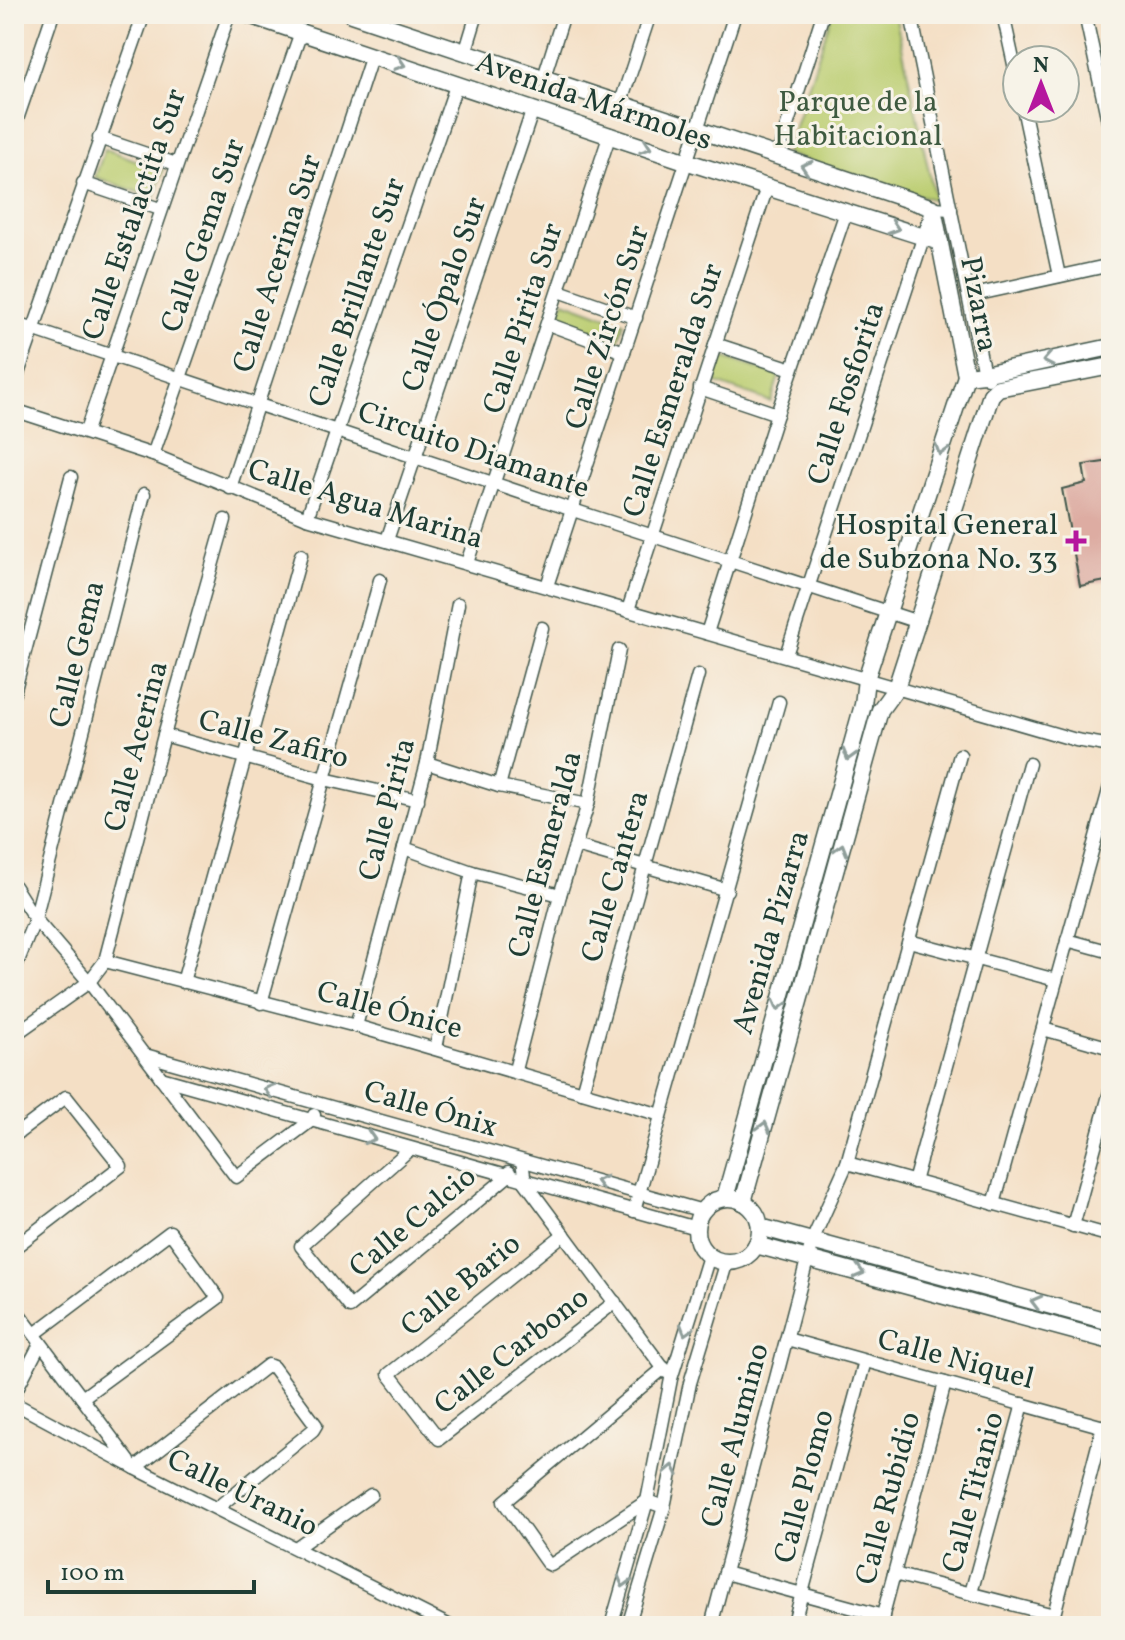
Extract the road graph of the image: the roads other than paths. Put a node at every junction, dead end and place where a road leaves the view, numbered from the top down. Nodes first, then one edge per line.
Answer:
1 (53, 14) edge
2 (144, 14) edge
3 (229, 14) edge
4 (246, 14) edge
5 (351, 14) edge
6 (477, 14) edge
7 (564, 14) edge
8 (650, 14) edge
9 (735, 14) edge
10 (823, 14) edge
11 (911, 14) edge
12 (1003, 14) edge
13 (1085, 14) edge
14 (390, 20) edge
15 (301, 32) junction
16 (1010, 44) edge
17 (466, 50) junction
18 (372, 55) junction
19 (544, 77) junction
20 (457, 83) junction
21 (621, 102) junction
22 (533, 109) junction
23 (17, 111) edge
24 (1109, 118) edge
25 (1026, 124) edge
26 (14, 128) edge
27 (698, 130) junction
28 (610, 134) junction
29 (1111, 135) edge
30 (99, 138) junction
31 (777, 157) junction
32 (688, 162) junction
33 (176, 164) junction
34 (83, 183) junction
35 (767, 187) junction
36 (942, 208) junction
37 (160, 209) junction
38 (846, 212) junction
39 (932, 240) junction
40 (1111, 265) edge
41 (1059, 276) junction
42 (559, 291) junction
43 (969, 296) junction
44 (636, 318) junction
45 (14, 323) edge
46 (548, 324) junction
47 (34, 329) junction
48 (715, 344) junction
49 (1111, 347) edge
50 (624, 352) junction
51 (112, 356) junction
52 (1111, 366) edge
53 (792, 369) junction
54 (984, 374) junction
55 (966, 376) junction
56 (179, 379) junction
57 (14, 385) edge
58 (700, 388) junction
59 (994, 392) junction
60 (257, 405) junction
61 (14, 410) edge
62 (777, 414) junction
63 (336, 430) junction
64 (86, 431) junction
65 (153, 455) junction
66 (416, 457) junction
67 (71, 477) dead end
68 (495, 484) junction
69 (230, 488) junction
70 (144, 494) dead end
71 (573, 510) junction
72 (307, 518) junction
73 (225, 520) dead end
74 (652, 535) junction
75 (387, 540) junction
76 (301, 555) dead end
77 (730, 562) junction
78 (467, 563) junction
79 (380, 580) dead end
80 (547, 586) junction
81 (807, 587) junction
82 (458, 604) dead end
83 (628, 610) junction
84 (888, 613) junction
85 (918, 622) junction
86 (542, 628) dead end
87 (707, 633) junction
88 (619, 650) dead end
89 (786, 655) junction
90 (698, 675) dead end
91 (866, 679) junction
92 (896, 688) junction
93 (14, 693) edge
94 (779, 702) dead end
95 (863, 705) junction
96 (880, 710) junction
97 (164, 735) junction
98 (1111, 746) edge
99 (960, 755) dead end
100 (243, 757) junction
101 (427, 763) junction
102 (1029, 764) dead end
103 (324, 779) junction
104 (1111, 783) edge
105 (499, 786) junction
106 (418, 800) junction
107 (588, 804) junction
108 (576, 846) junction
109 (404, 848) junction
110 (643, 866) junction
111 (472, 872) junction
112 (813, 880) junction
113 (831, 885) junction
114 (14, 886) edge
115 (727, 890) junction
116 (560, 895) junction
117 (35, 919) junction
118 (1067, 940) junction
119 (909, 941) junction
120 (1111, 952) edge
121 (976, 958) junction
122 (105, 961) junction
123 (14, 971) edge
124 (1056, 980) junction
125 (89, 982) junction
126 (183, 982) junction
127 (261, 1003) junction
128 (356, 1026) junction
129 (1043, 1029) junction
130 (15, 1033) edge
131 (771, 1034) junction
132 (788, 1039) junction
133 (436, 1048) junction
134 (1111, 1048) edge
135 (145, 1055) junction
136 (515, 1070) junction
137 (161, 1078) junction
138 (1111, 1088) edge
139 (582, 1092) junction
140 (318, 1104) junction
141 (661, 1115) junction
142 (312, 1120) junction
143 (14, 1136) edge
144 (410, 1149) junction
145 (518, 1160) junction
146 (847, 1163) junction
147 (508, 1176) junction
148 (525, 1182) junction
149 (914, 1182) junction
150 (639, 1192) junction
151 (725, 1198) junction
152 (743, 1202) junction
153 (994, 1204) junction
154 (634, 1211) junction
155 (703, 1211) junction
156 (1073, 1226) junction
157 (760, 1227) junction
158 (696, 1228) junction
159 (564, 1234) junction
160 (1111, 1236) edge
161 (812, 1241) junction
162 (756, 1245) junction
163 (14, 1248) edge
164 (709, 1256) junction
165 (807, 1258) junction
166 (727, 1261) junction
167 (1000, 1292) junction
168 (615, 1302) junction
169 (14, 1307) edge
170 (995, 1309) junction
171 (1111, 1322) edge
172 (38, 1339) junction
173 (787, 1339) junction
174 (1111, 1341) edge
175 (865, 1361) junction
176 (668, 1374) junction
177 (690, 1383) junction
178 (945, 1383) junction
179 (14, 1394) edge
180 (82, 1398) junction
181 (14, 1403) edge
182 (1023, 1404) junction
183 (1107, 1428) edge
184 (439, 1439) joint
185 (134, 1467) junction
186 (371, 1495) dead end
187 (647, 1501) junction
188 (664, 1507) junction
189 (217, 1508) junction
190 (297, 1547) junction
191 (725, 1573) junction
192 (894, 1574) junction
193 (971, 1593) junction
194 (801, 1595) junction
195 (1052, 1620) edge
196 (881, 1621) edge
197 (450, 1626) edge
198 (611, 1626) edge
199 (628, 1626) edge
200 (711, 1626) edge
201 (793, 1626) edge

1 - 23 street
2 - 30 street
3 - 33 street, Calle Estalactita Sur
4 - 15 street, Avenida Mármoles
5 - 14 street, Avenida Mármoles
6 - 17 street
7 - 19 street
8 - 21 street
9 - 27 street, Calle Zircón Sur
10 - 31 street
11 - 36 street
12 - 16 street
13 - 24 street
14 - 17 street, Avenida Mármoles
15 - 18 street, Avenida Mármoles
15 - 56 street, Calle Gema Sur
17 - 19 street, Avenida Mármoles
18 -> 20 street, Avenida Mármoles
18 - 60 street, Calle Acerina Sur
19 - 21 street, Avenida Mármoles
20 - 22 street, Avenida Mármoles
20 - 63 street, Calle Brillante Sur
21 - 27 street, Avenida Mármoles
22 - 28 street, Avenida Mármoles
22 - 66 street, Calle Ópalo Sur
23 - 26 street
24 - 29 street
25 - 41 street
27 - 31 street, Avenida Mármoles
27 - 32 street, Calle Zircón Sur
28 -> 32 street, Avenida Mármoles
28 - 42 street, Calle Pirita Sur
30 - 33 street
30 - 34 street
36 -> 31 street, Avenida Mármoles
32 - 35 street, Avenida Mármoles
32 - 44 street, Calle Zircón Sur
33 - 37 street, Calle Estalactita Sur
34 - 37 street
34 - 47 street
35 - 38 street, Avenida Mármoles
35 - 48 street, Calle Esmeralda Sur
36 - 39 street, Pizarra
36 - 43 street
37 - 51 street, Calle Estalactita Sur
38 -> 39 street, Avenida Mármoles
38 - 53 street
39 - 55 street, Pizarra
39 - 81 street, Calle Fosforita
40 - 41 street
41 - 43 street
42 - 44 street
42 - 46 street, Calle Pirita Sur
43 - 54 street
44 - 50 street, Calle Zircón Sur
45 - 47 street, Circuito Diamante
46 - 50 street
46 - 68 street, Calle Pirita Sur
47 - 51 street, Circuito Diamante
47 - 57 street
48 - 53 street
48 - 58 street, Calle Esmeralda Sur
49 -> 54 street
50 - 71 street, Calle Zircón Sur
51 - 56 street, Circuito Diamante
51 - 64 street, Calle Estalactita Sur
52 - 59 street
53 - 62 street
54 - 55 street
54 - 59 street
55 - 59 street
55 -> 84 street, Avenida Pizarra
56 - 60 street, Circuito Diamante
56 - 65 street, Calle Gema Sur
58 - 62 street
58 - 74 street, Calle Esmeralda Sur
59 - 85 street, Avenida Pizarra
60 - 63 street, Circuito Diamante
60 - 69 street, Calle Acerina Sur
61 - 64 street, Calle Agua Marina
62 - 77 street
63 - 66 street, Circuito Diamante
63 - 72 street, Calle Brillante Sur
64 - 65 street, Calle Agua Marina
65 - 69 street, Calle Agua Marina
66 - 68 street, Circuito Diamante
66 - 75 street, Calle Ópalo Sur
67 - 93 street
68 - 71 street, Circuito Diamante
68 - 78 street, Calle Pirita Sur
69 - 72 street, Calle Agua Marina
70 - 117 street, Calle Gema
71 - 74 street, Circuito Diamante
71 - 80 street, Calle Zircón Sur
72 - 75 street, Calle Agua Marina
73 - 97 street, Calle Acerina
74 - 77 street, Circuito Diamante
74 - 83 street, Calle Esmeralda Sur
75 - 78 street, Calle Agua Marina
76 - 100 street
77 - 81 street, Circuito Diamante
77 - 87 street
78 - 80 street, Calle Agua Marina
79 - 103 street
80 - 83 street, Calle Agua Marina
81 - 84 street, Circuito Diamante
81 - 89 street, Calle Fosforita
82 - 101 street, Calle Pirita
83 - 87 street, Calle Agua Marina
84 - 85 street, Circuito Diamante
84 - 91 street, Avenida Pizarra
85 - 92 street, Avenida Pizarra
86 - 105 street
87 - 89 street, Calle Agua Marina
88 - 107 street, Calle Esmeralda
89 - 91 street, Calle Agua Marina
90 - 110 street, Calle Cantera
91 - 92 street, Calle Agua Marina
91 - 95 street, Avenida Pizarra
92 - 96 street, Avenida Pizarra
92 - 98 street, Calle Agua Marina
94 - 115 street
95 - 96 street
95 -> 112 street, Avenida Pizarra
113 -> 96 street, Avenida Pizarra
97 - 100 street, Calle Zafiro
97 - 122 street, Calle Acerina
99 - 119 street, Calle Alumino
100 - 103 street, Calle Zafiro
100 - 126 street
101 - 105 street
101 - 106 street, Calle Pirita
102 - 121 street
103 - 106 street, Calle Zafiro
103 - 127 street
104 - 118 street
105 - 107 street
106 - 109 street, Calle Pirita
107 - 108 street, Calle Esmeralda
108 - 110 street
108 - 116 street, Calle Esmeralda
109 - 111 street
109 - 128 street, Calle Pirita
110 - 115 street
110 - 139 street, Calle Cantera
111 - 116 street
111 - 133 street
112 - 113 street
112 -> 131 street, Avenida Pizarra
113 - 132 street, Avenida Pizarra
114 - 117 street
115 - 141 street
116 - 136 street, Calle Esmeralda
117 - 123 street, Calle Gema
117 - 125 street
118 - 120 street
118 - 124 street
119 - 121 street
119 - 146 street, Calle Alumino
121 - 124 street
121 - 149 street
122 - 125 street, Calle Acerina
122 - 126 street, Calle Ónice
124 - 129 street
125 - 130 street, Calle Acerina
125 - 135 street
126 - 127 street, Calle Ónice
127 - 128 street, Calle Ónice
128 - 133 street, Calle Ónice
129 - 134 street
129 - 153 street
131 - 132 street
131 - 151 street, Avenida Pizarra
152 -> 132 street, Avenida Pizarra
133 - 136 street, Calle Ónice
135 - 137 street
140 -> 135 street, Calle Ónix
136 - 139 street, Calle Ónice
137 - 142 street, Calle Ónix
137 - 142 street
138 - 156 street
139 - 141 street, Calle Ónice
140 - 142 street
140 - 145 street, Calle Ónix
141 - 150 street
142 -> 144 street, Calle Ónix
143 - 163 street
144 - 147 street, Calle Ónix
144 - 147 street, Calle Calcio
145 - 147 street
145 - 148 street
150 -> 145 street, Calle Ónix
146 - 149 street
146 - 161 street, Calle Alumino
147 - 148 street, Calle Ónix
148 - 154 street, Calle Ónix
148 - 159 street
149 - 153 street
150 - 154 street
150 - 155 street, Calle Ónix
151 - 152 street
151 - 155 street
152 - 157 street
153 - 156 street
154 - 158 street, Calle Ónix
155 - 158 street
156 - 160 street
157 - 161 street
157 - 162 street
158 - 164 street
159 - 168 street
159 - 184 street, Calle Bario
161 - 165 street, Calle Alumino
161 - 167 street
162 - 165 street
162 - 166 street
164 - 166 street
164 -> 176 street
165 -> 170 street
165 - 173 street, Calle Alumino
166 - 177 street
167 - 170 street
171 -> 167 street
168 - 176 street
168 - 184 street, Calle Carbono
169 - 172 street
170 - 174 street
172 - 179 street
172 - 180 street
172 - 180 street
173 - 175 street, Calle Niquel
173 - 191 street, Calle Alumino
175 - 178 street, Calle Niquel
175 - 194 street, Calle Plomo
176 - 177 street
176 - 187 street
176 - 187 street
188 -> 177 street
178 - 182 street, Calle Niquel
178 - 192 street, Calle Rubidio
180 - 185 street
181 - 185 street, Calle Uranio
182 - 183 street, Calle Niquel
182 - 193 street, Calle Titanio
183 - 195 street
185 - 189 street, Calle Uranio
185 - 189 street
186 - 190 street
187 - 188 street
187 -> 198 street
188 - 199 street
189 - 190 street, Calle Uranio
190 - 197 street, Calle Uranio
191 - 194 street
191 - 200 street, Calle Alumino
192 - 193 street
192 - 196 street, Calle Rubidio
193 - 195 street
194 - 196 street
194 - 201 street, Calle Plomo

